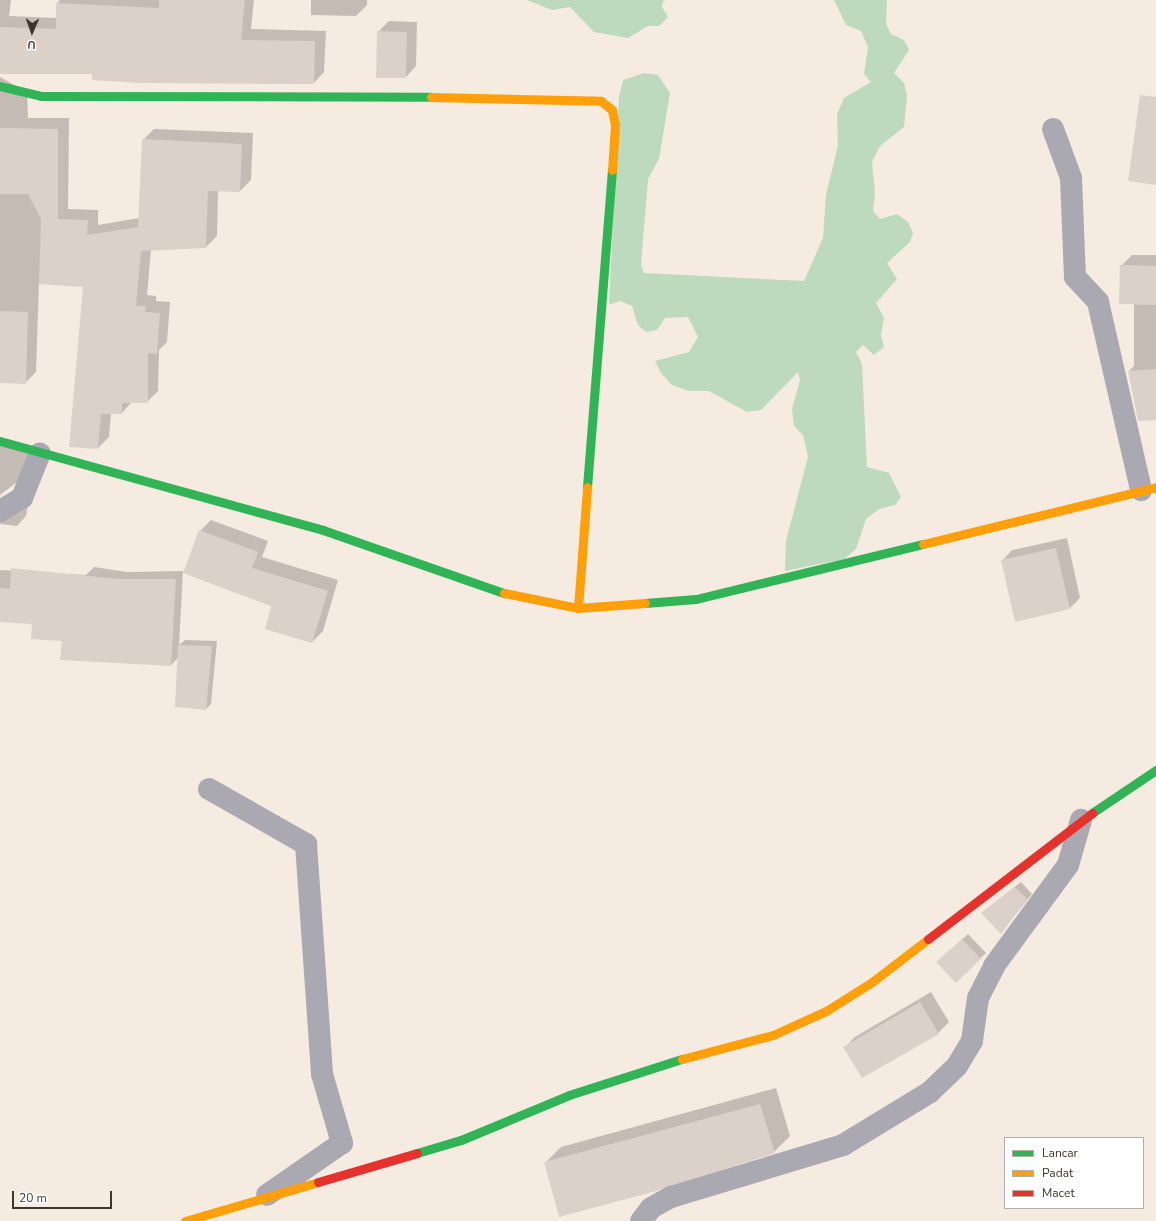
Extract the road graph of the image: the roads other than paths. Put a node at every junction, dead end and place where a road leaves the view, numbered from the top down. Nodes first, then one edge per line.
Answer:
1 (0, 86) edge
2 (1053, 129) dead end
3 (0, 441) edge
4 (40, 453) junction
5 (1148, 488) edge
6 (0, 511) edge
7 (578, 608) junction
8 (1156, 770) edge
9 (209, 790) dead end
10 (1080, 820) junction
11 (261, 1200) junction
12 (185, 1221) edge
13 (641, 1221) edge

1 - 7 street
2 - 5 street
3 - 4 street
4 - 6 street
4 - 7 street
5 - 7 street
8 - 10 street
9 - 11 street
10 - 11 street
10 - 13 street
11 - 12 street

